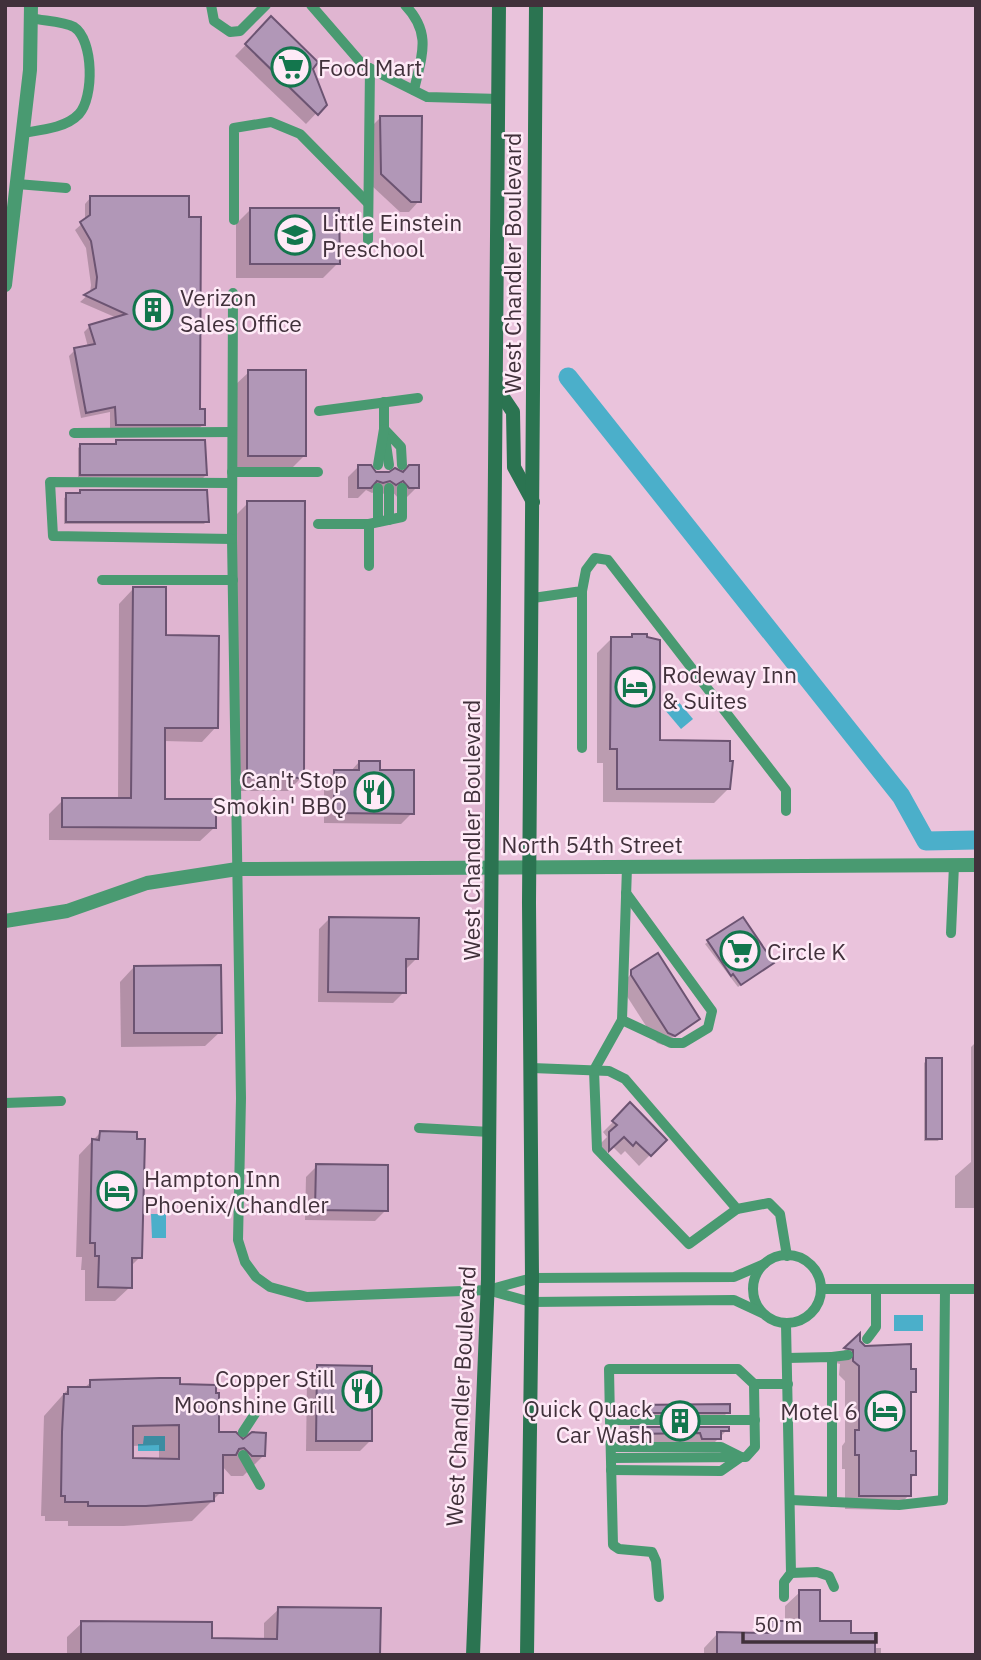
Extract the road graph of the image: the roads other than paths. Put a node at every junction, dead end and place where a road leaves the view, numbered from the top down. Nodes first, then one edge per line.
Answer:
1 (211, 5) edge
2 (266, 5) edge
3 (311, 5) edge
4 (405, 5) edge
5 (499, 5) edge
6 (536, 5) edge
7 (31, 12) edge
8 (370, 68) junction
9 (414, 90) junction
10 (500, 99) junction
11 (23, 133) junction
12 (17, 184) junction
13 (66, 188) dead end
14 (368, 203) junction
15 (234, 220) dead end
16 (368, 240) dead end
17 (5, 285) edge
18 (233, 293) dead end
19 (497, 388) junction
20 (418, 398) dead end
21 (384, 402) junction
22 (318, 411) dead end
23 (384, 429) junction
24 (232, 432) junction
25 (74, 433) dead end
26 (384, 465) dead end
27 (402, 465) dead end
28 (318, 472) dead end
29 (232, 478) junction
30 (384, 488) dead end
31 (402, 488) dead end
32 (533, 503) junction
33 (379, 522) junction
34 (318, 524) dead end
35 (232, 539) junction
36 (369, 566) dead end
37 (102, 579) dead end
38 (233, 580) junction
39 (582, 591) junction
40 (533, 598) junction
41 (582, 748) dead end
42 (786, 811) dead end
43 (954, 865) junction
44 (976, 865) edge
45 (494, 867) junction
46 (530, 867) junction
47 (627, 867) junction
48 (237, 869) junction
49 (626, 893) junction
50 (5, 921) edge
51 (951, 933) dead end
52 (622, 1020) junction
53 (532, 1068) junction
54 (594, 1070) junction
55 (61, 1101) dead end
56 (5, 1103) edge
57 (419, 1128) dead end
58 (490, 1132) junction
59 (737, 1209) junction
60 (787, 1255) junction
61 (764, 1264) junction
62 (532, 1278) junction
63 (821, 1289) junction
64 (876, 1289) junction
65 (945, 1289) junction
66 (976, 1289) edge
67 (488, 1290) junction
68 (531, 1302) junction
69 (762, 1313) junction
70 (786, 1324) junction
71 (867, 1339) dead end
72 (848, 1355) dead end
73 (832, 1357) junction
74 (787, 1358) junction
75 (754, 1384) junction
76 (788, 1384) junction
77 (260, 1406) dead end
78 (610, 1420) junction
79 (755, 1420) junction
80 (243, 1432) dead end
81 (611, 1452) junction
82 (243, 1455) dead end
83 (741, 1457) junction
84 (611, 1470) junction
85 (260, 1485) dead end
86 (791, 1500) junction
87 (832, 1502) junction
88 (791, 1573) junction
89 (834, 1587) dead end
90 (659, 1597) dead end
91 (784, 1597) dead end
92 (472, 1655) edge
93 (527, 1655) edge

1 - 2 lane
3 - 8 lane
4 - 9 lane
5 - 10 main road, West Chandler Boulevard
6 - 32 main road, West Chandler Boulevard
7 - 11 street
7 - 11 lane
8 - 9 lane
8 - 14 lane
9 - 10 lane
10 - 19 main road, West Chandler Boulevard
11 - 12 street
12 - 13 lane
12 - 17 street
14 - 15 lane
14 - 16 lane
18 - 24 lane
19 - 32 main road
19 - 45 main road, West Chandler Boulevard
20 - 21 lane
21 - 22 lane
21 - 23 lane
23 - 26 lane
23 - 27 lane
24 - 25 lane
24 - 29 lane
28 - 29 lane
29 - 35 lane
29 - 35 lane
30 - 33 lane
31 - 33 lane
32 - 40 main road, West Chandler Boulevard
33 - 34 lane
33 - 36 lane
35 - 38 lane
37 - 38 lane
38 - 48 lane
39 - 40 lane
39 - 41 lane
39 - 42 lane
40 - 46 main road, West Chandler Boulevard
43 - 44 street, North 54th Street
43 - 47 street, North 54th Street
43 - 51 lane
45 - 46 street, North 54th Street
45 - 48 street, North 54th Street
45 - 58 main road, West Chandler Boulevard
46 - 47 street, North 54th Street
46 - 53 main road, West Chandler Boulevard
47 - 49 lane
48 - 50 street, North 54th Street
48 - 67 lane
49 - 52 lane
49 - 52 lane
52 - 54 lane
53 - 54 lane
53 - 62 main road, West Chandler Boulevard
54 - 59 lane
54 - 59 lane
55 - 56 lane
57 - 58 lane
58 - 67 main road, West Chandler Boulevard
59 - 60 lane
60 - 61 lane
60 - 63 lane
61 - 62 lane
61 - 69 lane
62 - 67 lane
62 - 68 main road, West Chandler Boulevard
63 - 64 lane
63 - 70 lane
64 - 65 lane
64 - 71 lane
65 - 66 lane
65 - 87 lane
67 - 68 lane
67 - 92 main road, West Chandler Boulevard
68 - 69 lane
68 - 93 main road, West Chandler Boulevard
69 - 70 lane
70 - 74 lane
72 - 73 lane
73 - 74 lane
73 - 87 lane
74 - 76 lane
75 - 76 lane
75 - 78 lane
75 - 79 lane
76 - 86 lane
77 - 80 lane
78 - 79 lane
78 - 81 lane
79 - 83 lane
81 - 83 lane
81 - 84 lane
82 - 85 lane
83 - 84 lane
84 - 90 lane
86 - 87 lane
86 - 88 lane
88 - 89 lane
88 - 91 lane

